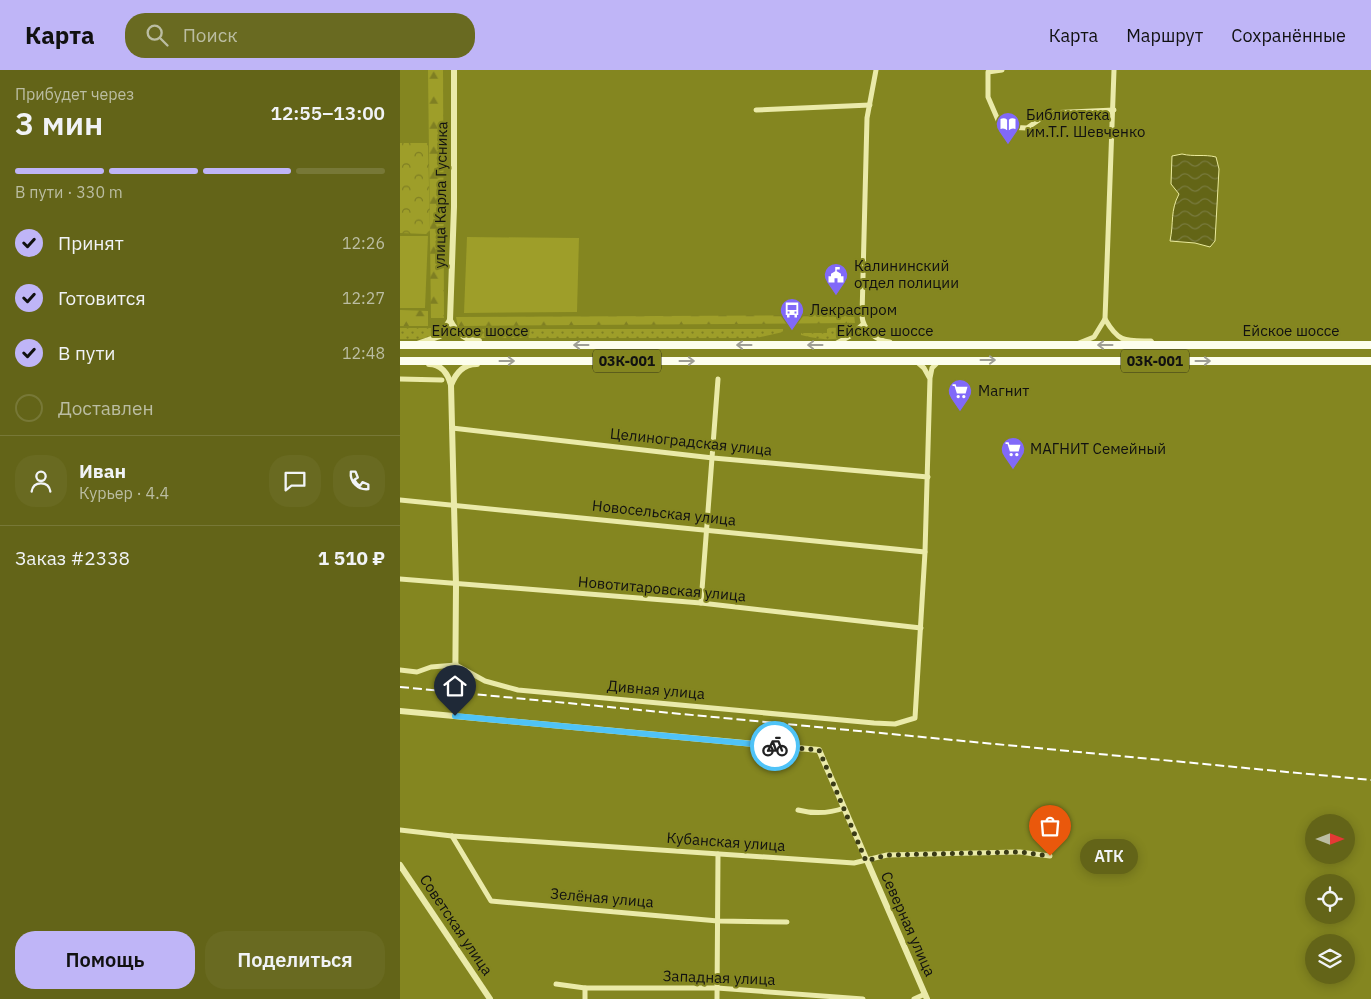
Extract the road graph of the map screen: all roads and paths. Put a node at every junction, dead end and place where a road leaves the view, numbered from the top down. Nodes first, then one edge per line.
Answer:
1 (454, 70) edge
2 (876, 70) edge
3 (1002, 70) edge
4 (1114, 70) edge
5 (870, 105) junction
6 (756, 110) dead end
7 (1114, 110) junction
8 (1105, 319) junction
9 (450, 320) junction
10 (862, 325) junction
11 (400, 345) edge
12 (415, 345) junction
13 (508, 345) junction
14 (834, 345) junction
15 (916, 345) junction
16 (1074, 345) junction
17 (1154, 345) junction
18 (1371, 345) edge
19 (915, 360) junction
20 (939, 360) junction
21 (403, 361) edge
22 (482, 361) junction
23 (1371, 361) edge
24 (930, 378) junction
25 (400, 379) edge
26 (718, 379) dead end
27 (442, 380) dead end
28 (451, 385) junction
29 (452, 428) junction
30 (713, 458) junction
31 (928, 477) junction
32 (400, 500) edge
33 (454, 505) junction
34 (707, 530) junction
35 (925, 552) junction
36 (400, 579) edge
37 (456, 585) junction
38 (701, 603) junction
39 (921, 628) junction
40 (456, 665) junction
41 (400, 670) edge
42 (400, 711) edge
43 (455, 716) junction
44 (844, 808) junction
45 (798, 810) dead end
46 (400, 830) edge
47 (452, 836) junction
48 (718, 854) junction
49 (1050, 856) dead end
50 (866, 861) junction
51 (400, 865) edge
52 (718, 921) junction
53 (787, 922) dead end
54 (556, 984) dead end
55 (585, 988) junction
56 (717, 988) junction
57 (926, 997) edge
58 (490, 999) edge
59 (585, 999) edge
60 (718, 999) edge
61 (862, 999) edge
62 (914, 999) edge

1 - 9 street, улица Карла Гусника
2 - 5 street
3 - 7 street
4 - 7 street
5 - 6 street
5 - 10 street
7 - 8 street
8 - 16 street
8 - 17 street
9 - 12 street
9 - 13 street
10 - 14 street
10 - 15 street
11 - 12 main road, Ейское шоссе / 03К-001
12 - 13 main road, Ейское шоссе / 03К-001
14 -> 13 main road, Ейское шоссе / 03К-001
14 - 15 main road, Ейское шоссе / 03К-001
15 - 16 main road, Ейское шоссе / 03К-001
17 -> 16 main road, Ейское шоссе / 03К-001
17 - 18 main road, Ейское шоссе / 03К-001
19 - 20 main road, Ейское шоссе / 03К-001
22 -> 19 main road, Ейское шоссе / 03К-001
19 - 24 street
20 -> 23 main road, Ейское шоссе / 03К-001
20 - 24 street
21 - 22 main road, Ейское шоссе / 03К-001
21 - 28 street
22 - 28 street
24 - 31 street
25 - 27 street
26 - 30 street
28 - 29 street
29 - 30 street, Целиноградская улица
29 - 33 street
30 - 31 street, Целиноградская улица
30 - 34 street
31 - 35 street
32 - 33 street, Новосельская улица
33 - 34 street, Новосельская улица
33 - 37 street
34 - 35 street, Новосельская улица
34 - 38 street
35 - 39 street
36 - 37 street, Новотитаровская улица
37 - 38 street, Новотитаровская улица
37 - 40 street
38 - 39 street, Новотитаровская улица
39 - 40 street, Дивная улица
40 - 41 street
40 - 43 street
42 - 43 street
43 - 44 street, Северная улица
44 - 45 street
44 - 50 street, Северная улица
46 - 47 street, Кубанская улица
47 - 48 street, Кубанская улица
47 - 52 street, Зелёная улица
48 - 50 street, Кубанская улица
48 - 52 street
49 - 50 street, Кубанская улица
50 - 57 street, Северная улица
51 - 58 street, Советская улица
52 - 53 street, Зелёная улица
52 - 56 street
54 - 55 street, Западная улица
55 - 56 street, Западная улица
55 - 59 street
56 - 60 street
56 - 61 street, Западная улица
57 - 62 street

